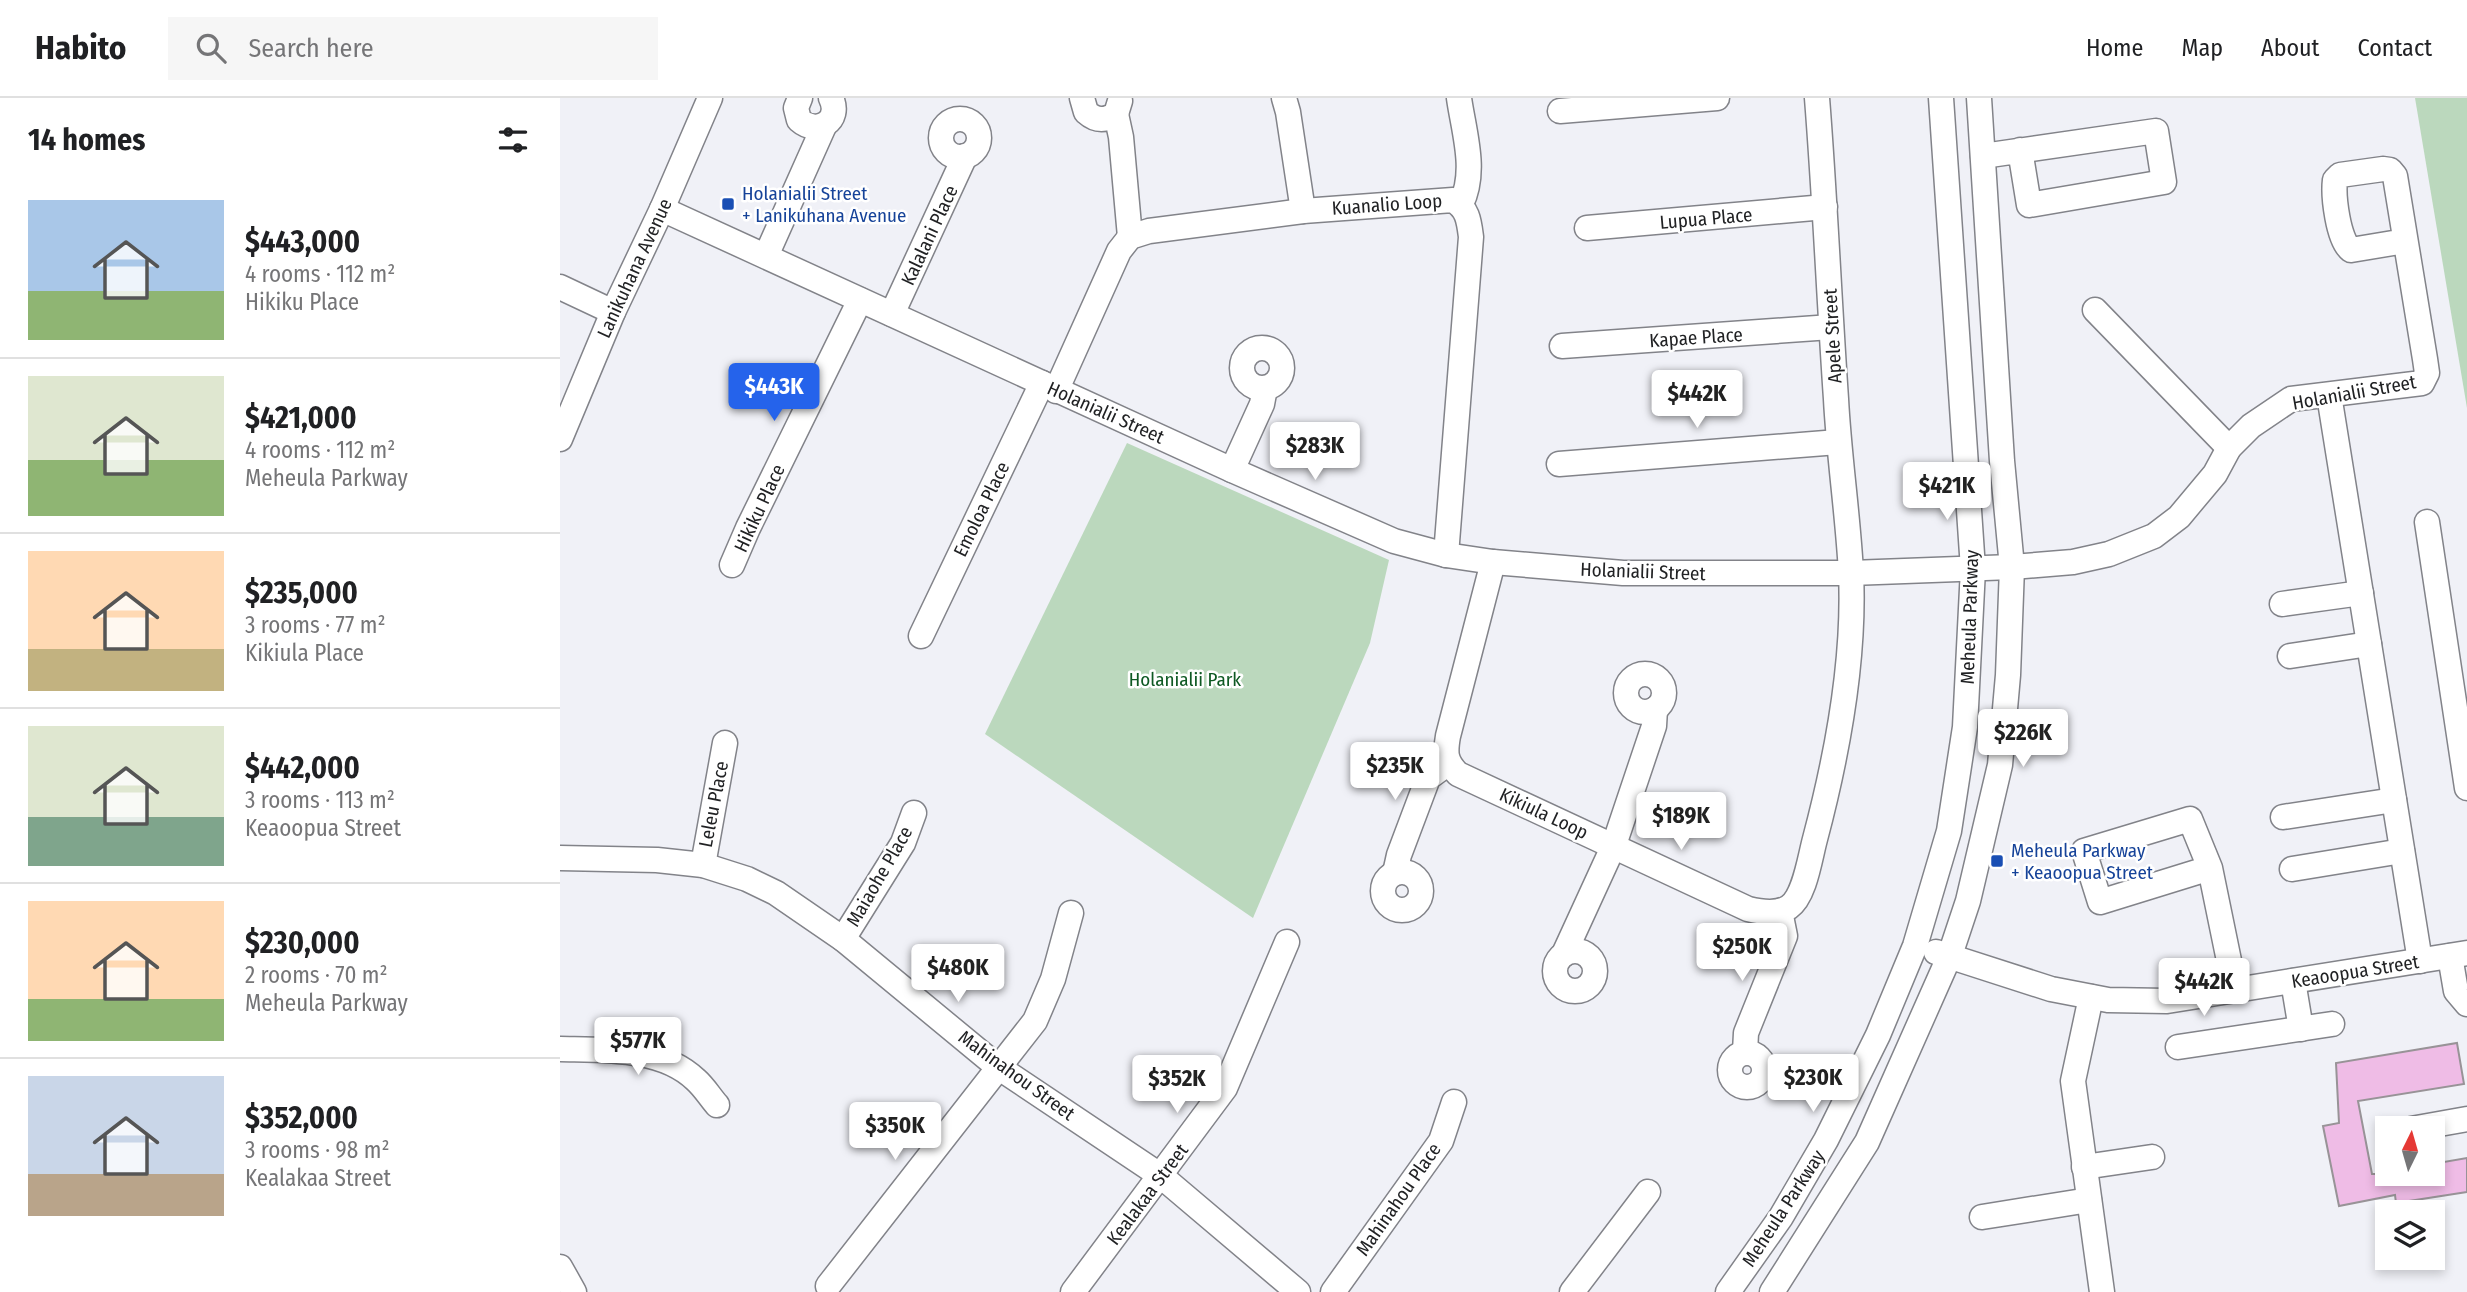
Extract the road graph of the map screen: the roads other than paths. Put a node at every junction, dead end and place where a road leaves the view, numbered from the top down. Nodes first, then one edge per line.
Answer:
1 (710, 98) edge
2 (800, 98) edge
3 (831, 98) edge
4 (1082, 98) edge
5 (1284, 98) edge
6 (1459, 98) edge
7 (1717, 98) edge
8 (1817, 98) edge
9 (1941, 98) edge
10 (1979, 98) edge
11 (1118, 106) edge
12 (1560, 111) dead end
13 (824, 126) junction
14 (2021, 150) junction
15 (965, 156) dead end
16 (1983, 156) junction
17 (1461, 204) junction
18 (1825, 207) junction
19 (662, 209) junction
20 (1303, 211) junction
21 (1587, 228) dead end
22 (1129, 237) junction
23 (2406, 241) junction
24 (766, 256) junction
25 (560, 287) edge
26 (860, 300) junction
27 (2095, 310) dead end
28 (613, 312) junction
29 (892, 314) junction
30 (1831, 327) junction
31 (1562, 346) dead end
32 (1049, 387) junction
33 (1265, 388) dead end
34 (2329, 395) junction
35 (560, 439) edge
36 (1838, 442) junction
37 (2230, 447) junction
38 (1559, 464) dead end
39 (1232, 470) junction
40 (2427, 522) dead end
41 (1446, 555) junction
42 (1493, 562) junction
43 (732, 565) dead end
44 (2012, 567) junction
45 (1973, 569) junction
46 (1851, 573) junction
47 (2361, 593) junction
48 (2283, 604) dead end
49 (921, 636) dead end
50 (2369, 644) junction
51 (2290, 656) dead end
52 (1655, 709) dead end
53 (725, 743) dead end
54 (1447, 764) junction
55 (2467, 788) edge
56 (2394, 800) junction
57 (914, 813) dead end
58 (2283, 817) dead end
59 (1614, 845) junction
60 (2402, 851) junction
61 (560, 858) edge
62 (703, 865) junction
63 (2210, 868) junction
64 (2292, 869) dead end
65 (1395, 873) dead end
66 (1780, 911) junction
67 (1071, 913) dead end
68 (843, 939) junction
69 (1287, 942) dead end
70 (1915, 946) junction
71 (1564, 954) dead end
72 (2458, 954) edge
73 (1950, 955) junction
74 (2420, 961) junction
75 (2293, 981) junction
76 (2235, 990) junction
77 (2091, 997) junction
78 (2467, 1004) edge
79 (2332, 1024) dead end
80 (2301, 1029) junction
81 (2178, 1047) dead end
82 (560, 1049) edge
83 (1745, 1052) dead end
84 (998, 1067) junction
85 (1454, 1102) dead end
86 (717, 1105) dead end
87 (2467, 1119) edge
88 (2445, 1123) edge
89 (2152, 1157) dead end
90 (2084, 1167) junction
91 (1161, 1176) junction
92 (1648, 1192) dead end
93 (2088, 1199) junction
94 (1982, 1217) dead end
95 (560, 1267) edge
96 (828, 1286) dead end
97 (574, 1292) edge
98 (1073, 1292) edge
99 (1298, 1292) edge
100 (1333, 1292) edge
101 (1572, 1292) edge
102 (1728, 1292) edge
103 (1772, 1292) edge
104 (2102, 1292) edge

1 - 19 street, Lanikuhana Avenue
2 - 13 street
3 - 13 street
4 - 11 street
5 - 20 street
6 - 17 street
7 - 12 street
8 - 18 street, Apele Street
9 - 45 street, Meheula Parkway
10 - 16 street, Meheula Parkway
11 - 22 street
13 - 24 street
14 - 14 street
14 - 16 street
15 - 29 street, Kalalani Place
16 - 44 street, Meheula Parkway
17 - 20 street, Kuanalio Loop
17 - 41 street, Kuanalio Loop
18 - 21 street, Lupua Place
18 - 30 street, Apele Street
19 - 24 street, Holanialii Street
19 - 28 street, Lanikuhana Avenue
20 - 22 street, Kuanalio Loop
22 - 32 street
23 - 23 street, Holanialii Street
23 - 34 street, Holanialii Street
24 - 26 street, Holanialii Street
25 - 28 street
26 - 29 street, Holanialii Street
26 - 43 street, Hikiku Place
27 - 37 street
28 - 35 street, Lanikuhana Avenue
29 - 32 street, Holanialii Street
30 - 31 street, Kapae Place
30 - 36 street, Apele Street
32 - 39 street, Holanialii Street
32 - 49 street, Emoloa Place
33 - 39 street
34 - 37 street, Holanialii Street
34 - 47 street
36 - 38 street
36 - 46 street, Apele Street
37 - 44 street, Holanialii Street
39 - 41 street, Holanialii Street
40 - 55 street
41 - 42 street, Holanialii Street
42 - 46 street, Holanialii Street
42 - 54 street
44 - 45 street, Holanialii Street
44 - 73 street, Meheula Parkway
45 - 46 street, Holanialii Street
45 - 70 street, Meheula Parkway
46 - 66 street
47 - 48 street
47 - 50 street
50 - 51 street
50 - 56 street
52 - 59 street
53 - 62 street, Leleu Place
54 - 59 street, Kikiula Loop
54 - 65 street
56 - 58 street
56 - 60 street
57 - 68 street, Maiaohe Place
59 - 66 street, Kikiula Loop
59 - 71 street
60 - 64 street
60 - 74 street
61 - 62 street, Mahinahou Street
62 - 68 street, Mahinahou Street
63 - 63 street
63 - 76 street
66 - 83 street
67 - 84 street
68 - 84 street, Mahinahou Street
69 - 91 street, Kealakaa Street
70 - 73 street, Keaoopua Street
70 - 102 street, Meheula Parkway
72 - 74 street, Keaoopua Street
72 - 78 street
73 - 77 street, Keaoopua Street
73 - 103 street, Meheula Parkway
74 - 75 street, Keaoopua Street
75 - 76 street, Keaoopua Street
75 - 80 street
76 - 77 street, Keaoopua Street
77 - 90 street
79 - 80 street
80 - 81 street
82 - 86 street
84 - 91 street, Mahinahou Street
84 - 96 street
85 - 100 street, Mahinahou Place
87 - 88 street
89 - 90 street
90 - 93 street
91 - 98 street, Kealakaa Street
91 - 99 street, Mahinahou Street
92 - 101 street
93 - 94 street
93 - 104 street
95 - 97 street

